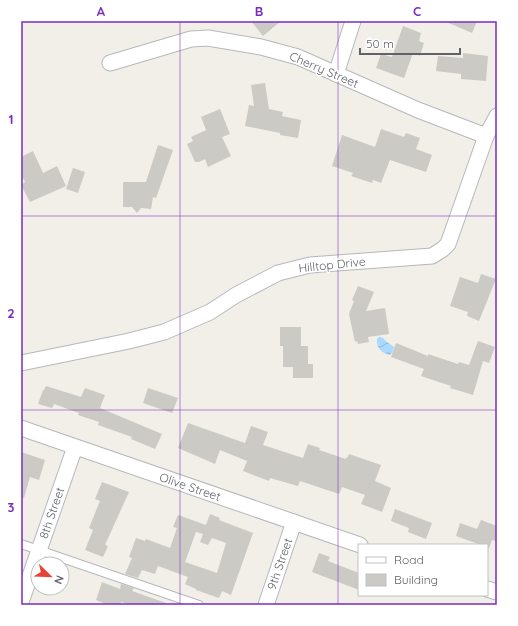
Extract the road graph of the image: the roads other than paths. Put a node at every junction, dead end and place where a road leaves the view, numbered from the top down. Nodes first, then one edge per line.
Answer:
1 (353, 21) edge
2 (110, 63) dead end
3 (336, 74) junction
4 (497, 116) edge
5 (486, 136) junction
6 (21, 363) edge
7 (21, 428) edge
8 (75, 447) junction
9 (294, 522) junction
10 (21, 544) edge
11 (358, 544) edge
12 (39, 550) junction
13 (21, 602) edge
14 (199, 605) edge
15 (266, 605) edge

1 - 3 street
2 - 3 street, Cherry Street
3 - 5 street, Cherry Street
4 - 5 street, Hilltop Drive
5 - 6 street, Hilltop Drive
7 - 8 street, Olive Street
8 - 9 street, Olive Street
8 - 12 street, 8th Street
9 - 11 street, Olive Street
9 - 15 street, 9th Street
10 - 12 lane
12 - 13 street, 8th Street
12 - 14 lane

